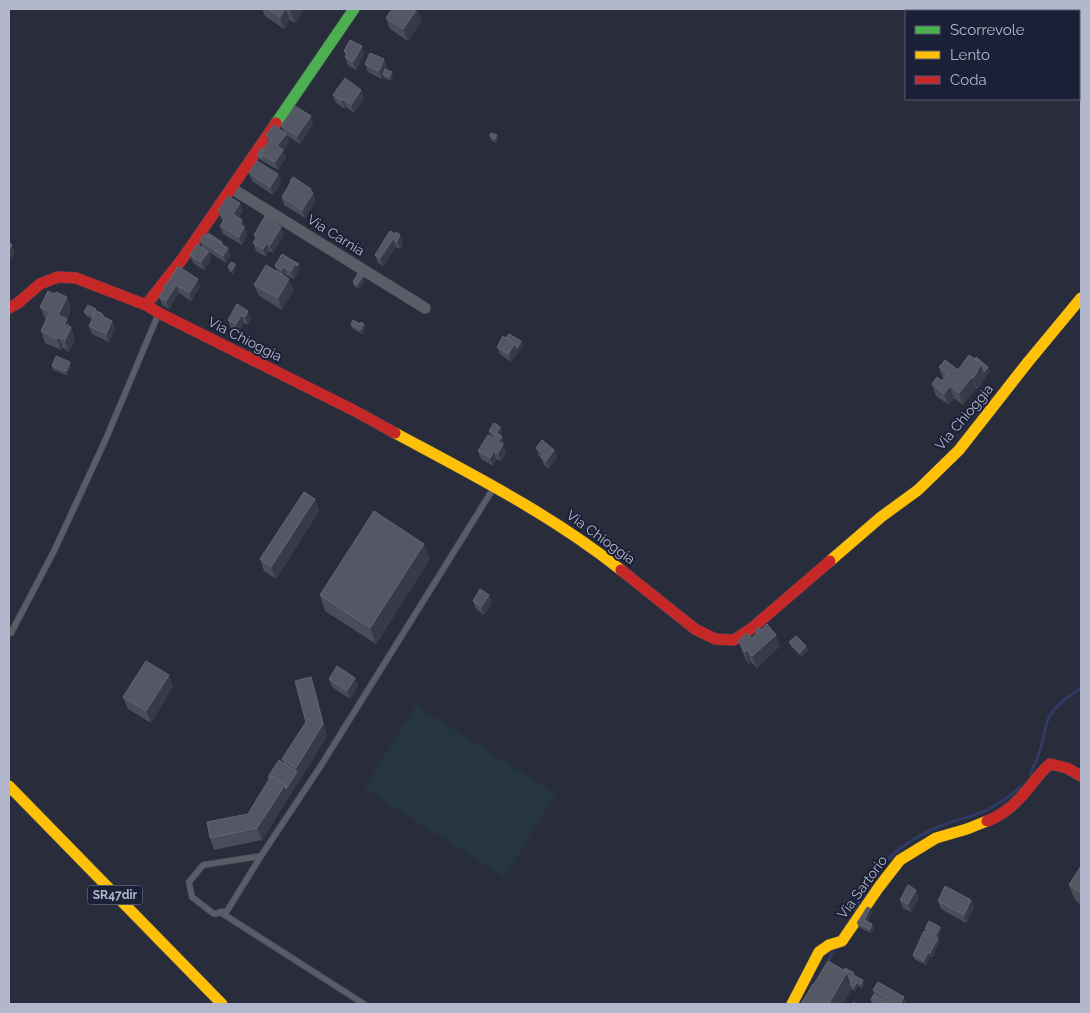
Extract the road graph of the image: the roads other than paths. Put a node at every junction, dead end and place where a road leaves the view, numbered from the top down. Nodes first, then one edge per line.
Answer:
1 (354, 9) edge
2 (231, 188) junction
3 (1081, 298) edge
4 (146, 305) junction
5 (9, 308) edge
6 (425, 308) dead end
7 (158, 313) junction
8 (494, 487) junction
9 (11, 633) dead end
10 (1081, 776) edge
11 (9, 786) edge
12 (260, 856) junction
13 (220, 912) junction
14 (222, 1004) edge
15 (364, 1004) edge
16 (792, 1004) edge

1 - 2 main road
2 - 4 main road
2 - 6 street, Via Carnia
3 - 8 main road, Via Chioggia
4 - 5 main road, Via Chioggia
4 - 7 main road, Via Chioggia
7 - 8 main road, Via Chioggia
7 - 9 lane
8 - 12 lane
10 - 16 main road, Via Sartorio
11 - 14 main road, SR47dir / SR47dir
12 - 13 lane
12 - 13 lane
13 - 15 lane

